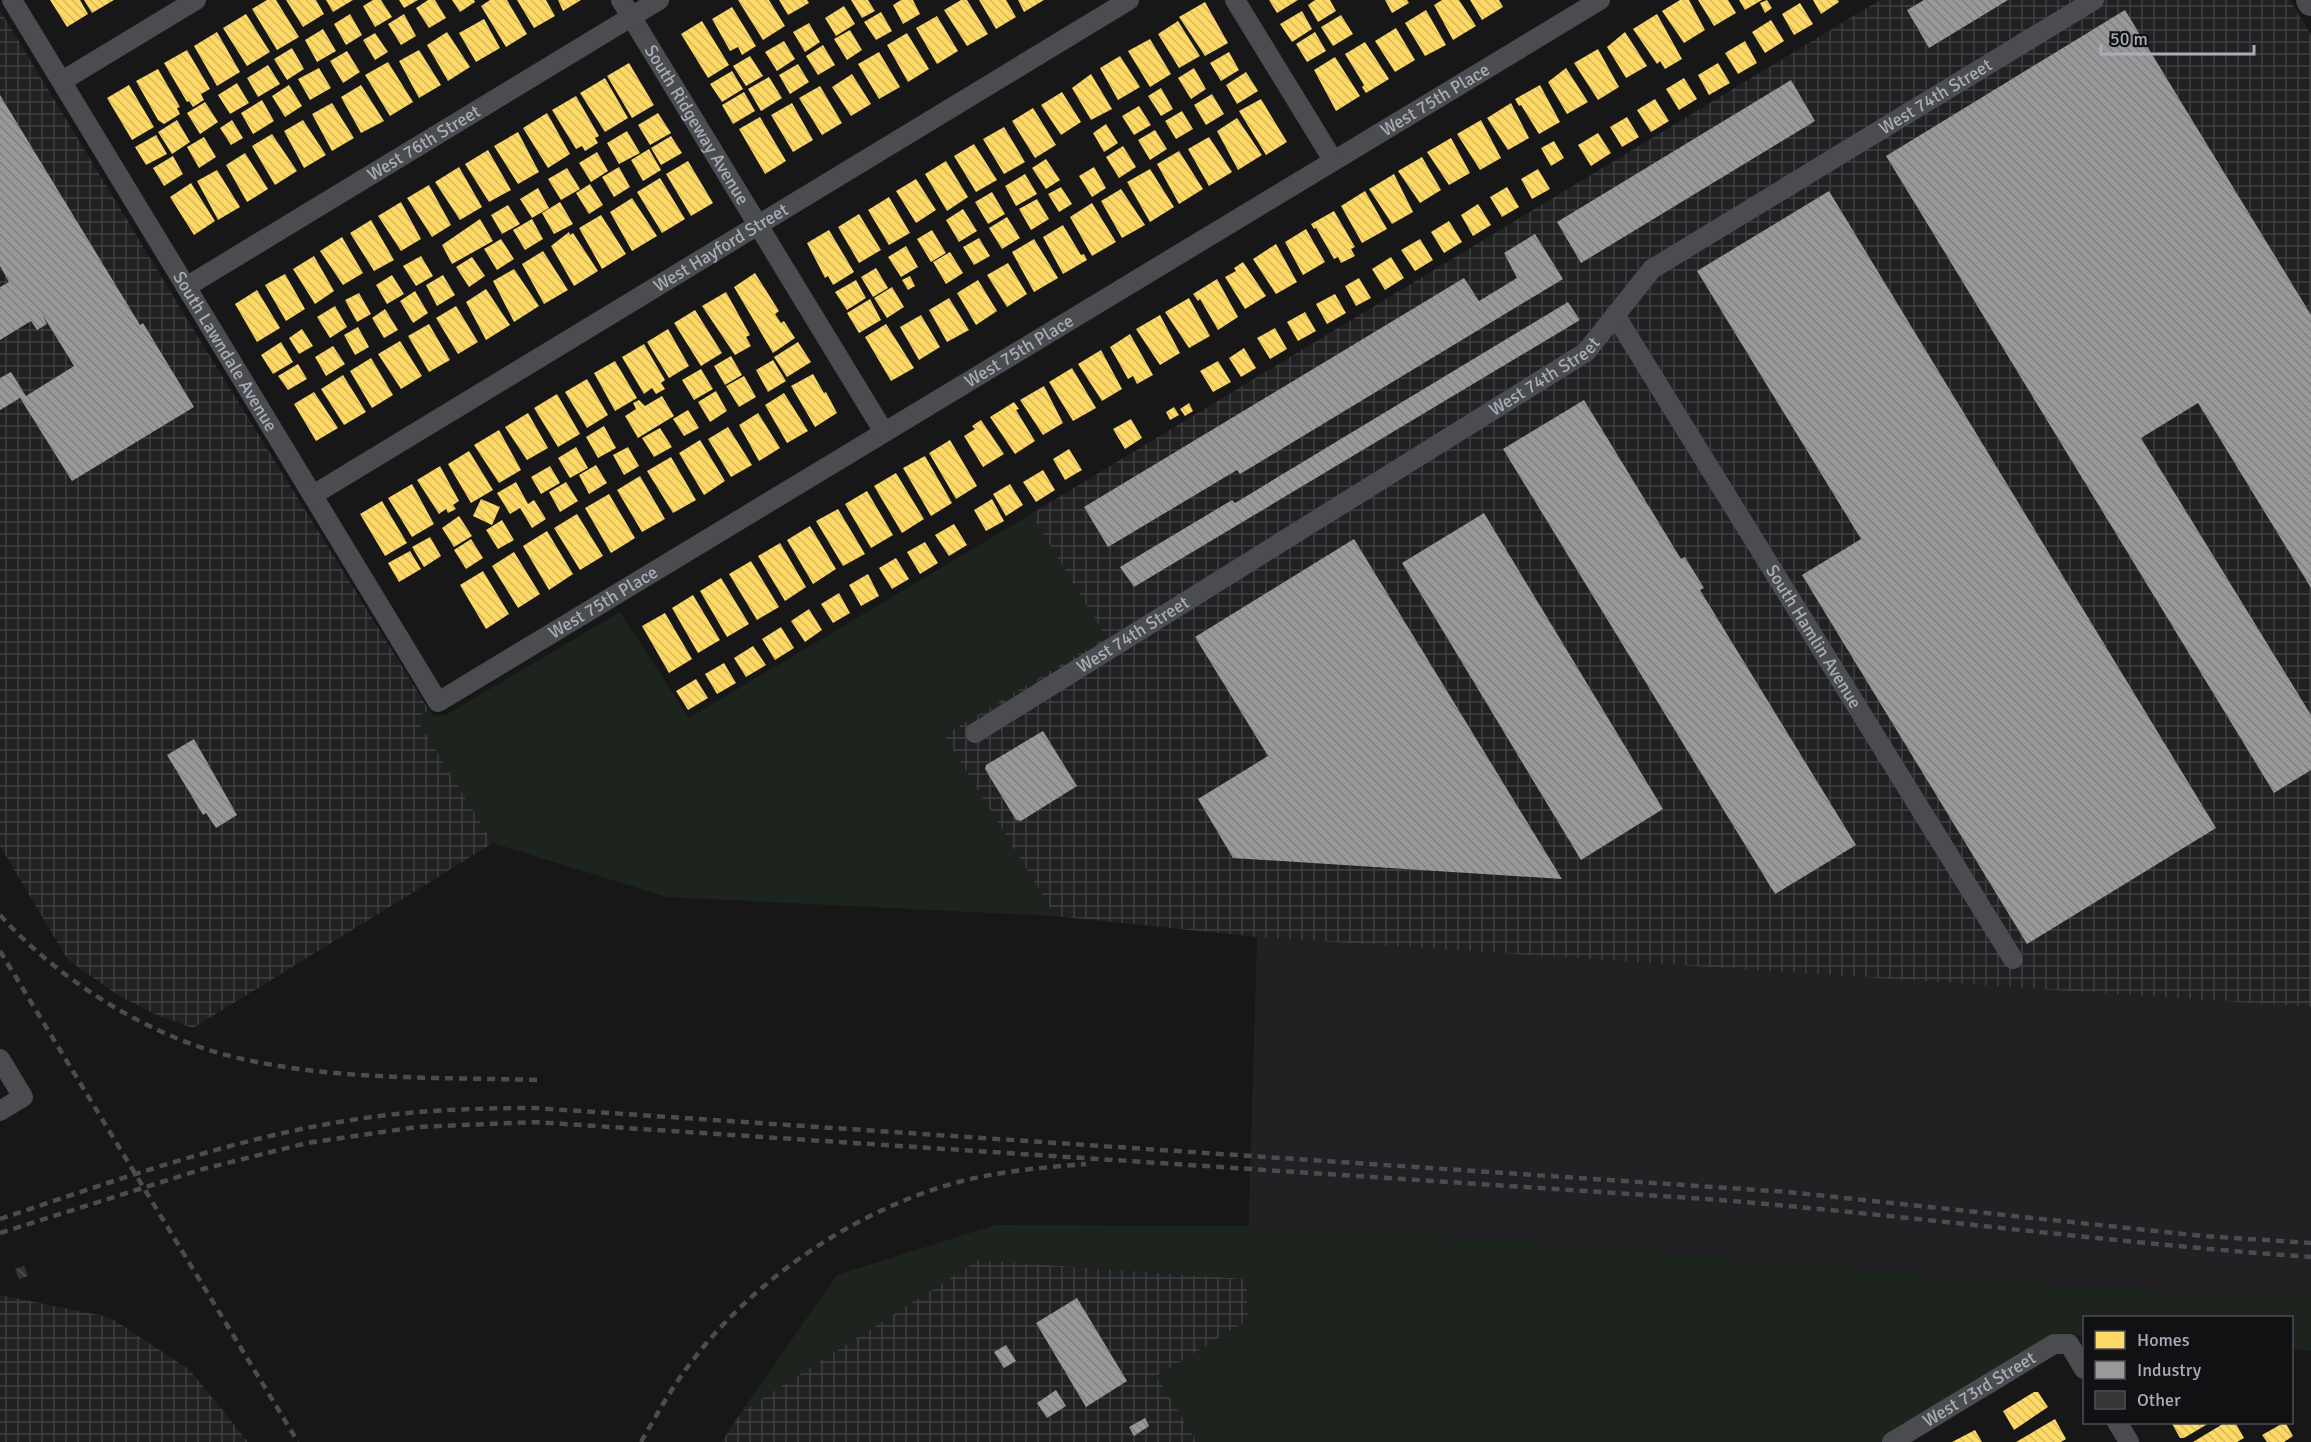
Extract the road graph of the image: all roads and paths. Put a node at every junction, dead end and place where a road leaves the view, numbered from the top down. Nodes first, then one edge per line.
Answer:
1 (12, 0) edge
2 (196, 0) edge
3 (659, 0) edge
4 (1129, 0) edge
5 (1235, 0) edge
6 (1600, 0) edge
7 (2094, 0) edge
8 (627, 8) edge
9 (62, 81) junction
10 (1333, 160) junction
11 (758, 225) junction
12 (186, 287) junction
13 (1615, 315) junction
14 (884, 432) junction
15 (313, 495) junction
16 (438, 702) joint
17 (975, 733) dead end
18 (2013, 959) dead end
19 (0, 1059) edge
20 (0, 1112) edge
21 (2083, 1366) edge
22 (2118, 1424) edge
23 (1892, 1442) edge
24 (2129, 1442) edge

1 - 9 street, South Lawndale Avenue
2 - 9 street
3 - 8 street, West 76th Street
4 - 11 street, West Hayford Street
5 - 10 street
6 - 10 street, West 75th Place
7 - 13 street, West 74th Street
8 - 11 street, South Ridgeway Avenue
8 - 12 street, West 76th Street
9 - 12 street, South Lawndale Avenue
10 - 14 street, West 75th Place
11 - 14 street, South Ridgeway Avenue
11 - 15 street, West Hayford Street
12 - 15 street, South Lawndale Avenue
13 - 17 street, West 74th Street
13 - 18 street, South Hamlin Avenue
14 - 16 street, West 75th Place
15 - 16 street, South Lawndale Avenue
19 - 20 street
21 - 23 street, West 73rd Street
22 - 24 street

